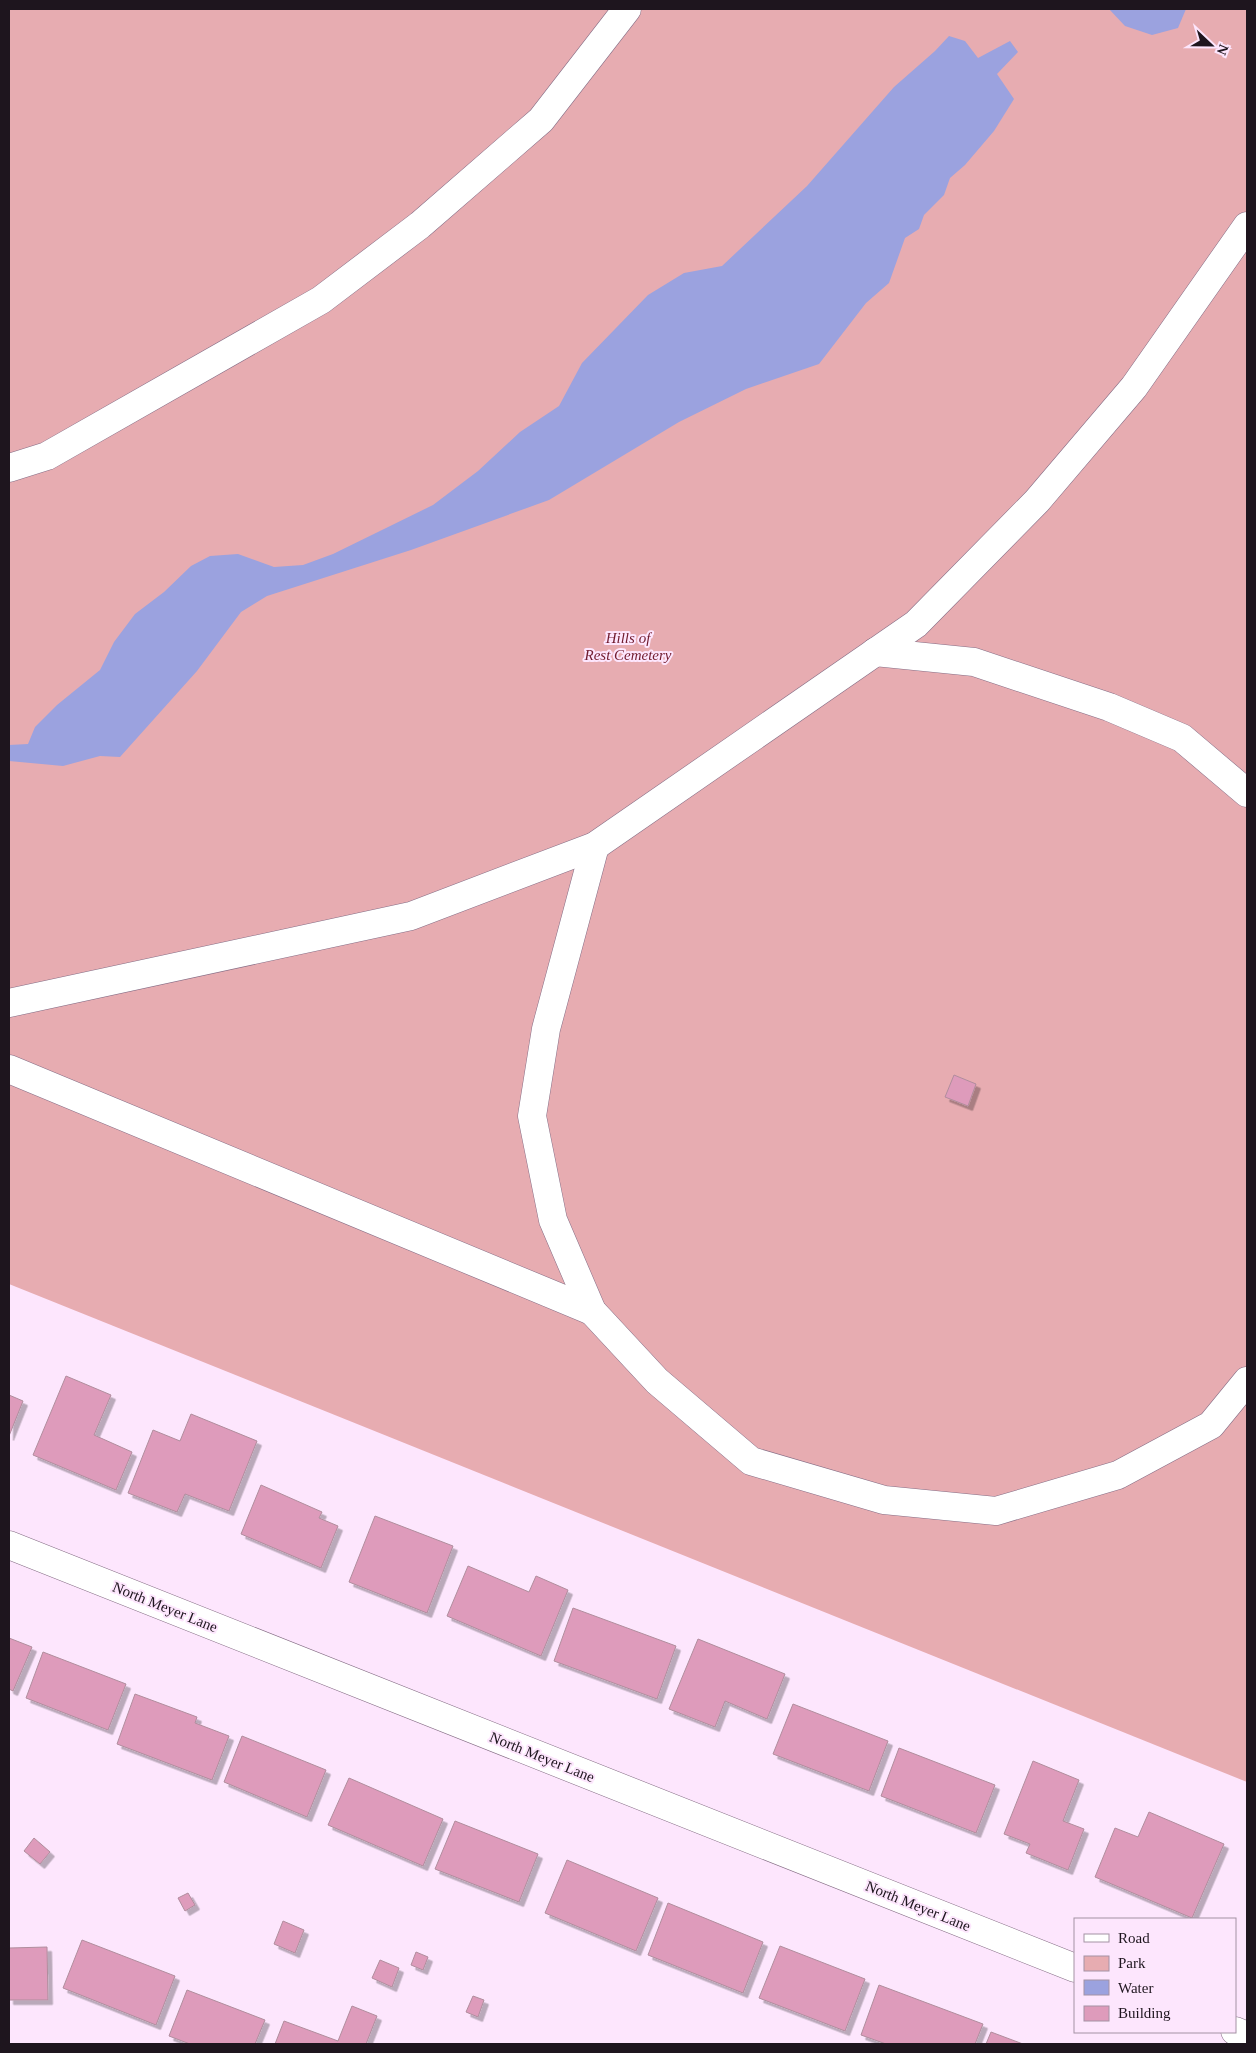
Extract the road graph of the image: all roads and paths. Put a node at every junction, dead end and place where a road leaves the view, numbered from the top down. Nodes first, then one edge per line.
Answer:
1 (627, 9) edge
2 (1247, 226) edge
3 (9, 468) edge
4 (875, 652) junction
5 (1247, 793) edge
6 (596, 846) junction
7 (9, 1004) edge
8 (9, 1069) edge
9 (592, 1311) junction
10 (1247, 1382) edge
11 (9, 1545) edge
12 (1074, 1968) edge

1 - 3 street
2 - 4 street
4 - 5 street
4 - 6 street
6 - 7 street
6 - 9 street
8 - 9 street
9 - 10 street
11 - 12 street, North Meyer Lane

